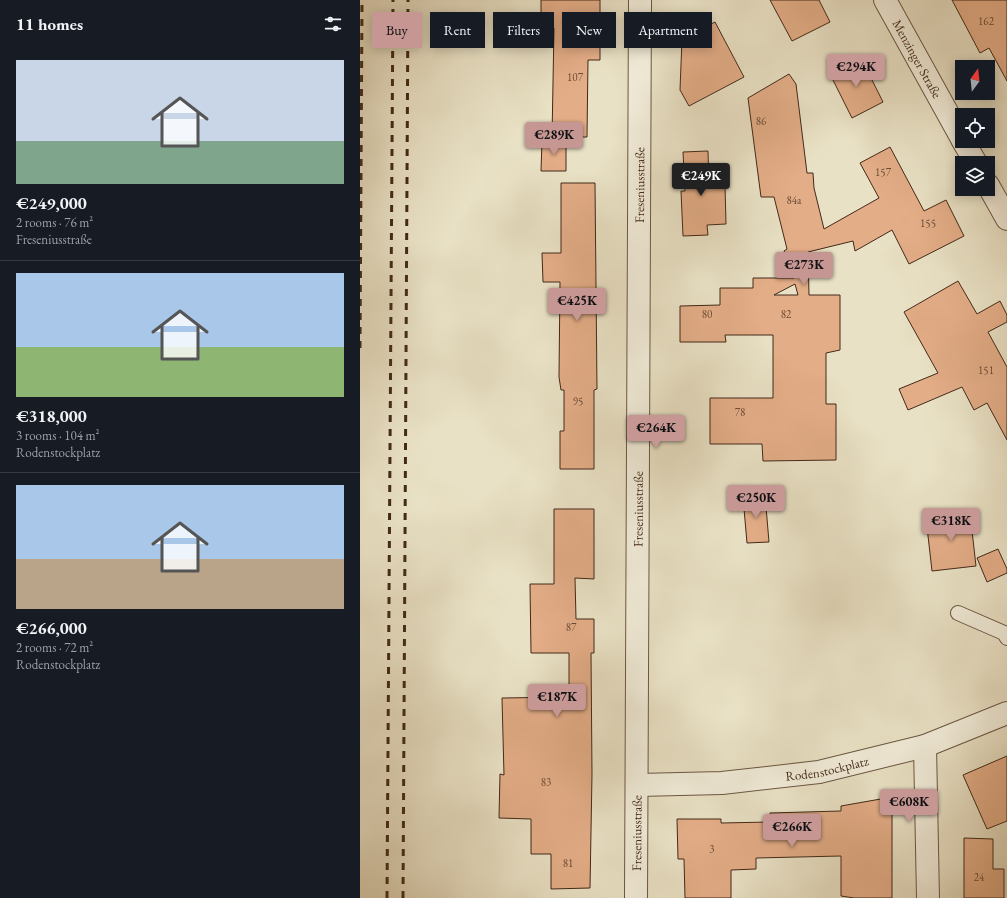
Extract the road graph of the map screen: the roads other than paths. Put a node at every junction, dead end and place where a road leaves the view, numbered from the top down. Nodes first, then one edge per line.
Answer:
1 (640, 0) edge
2 (885, 0) edge
3 (955, 126) edge
4 (994, 196) edge
5 (1007, 219) edge
6 (958, 613) dead end
7 (1007, 638) edge
8 (1007, 713) edge
9 (925, 746) junction
10 (638, 785) junction
11 (636, 898) edge
12 (928, 898) edge

1 - 10 street, Freseniusstraße
2 - 3 street, Menzinger Straße
4 - 5 street
6 - 7 lane
8 - 9 street, Rodenstockplatz
9 - 10 street, Rodenstockplatz
9 - 12 street
10 - 11 street, Freseniusstraße

